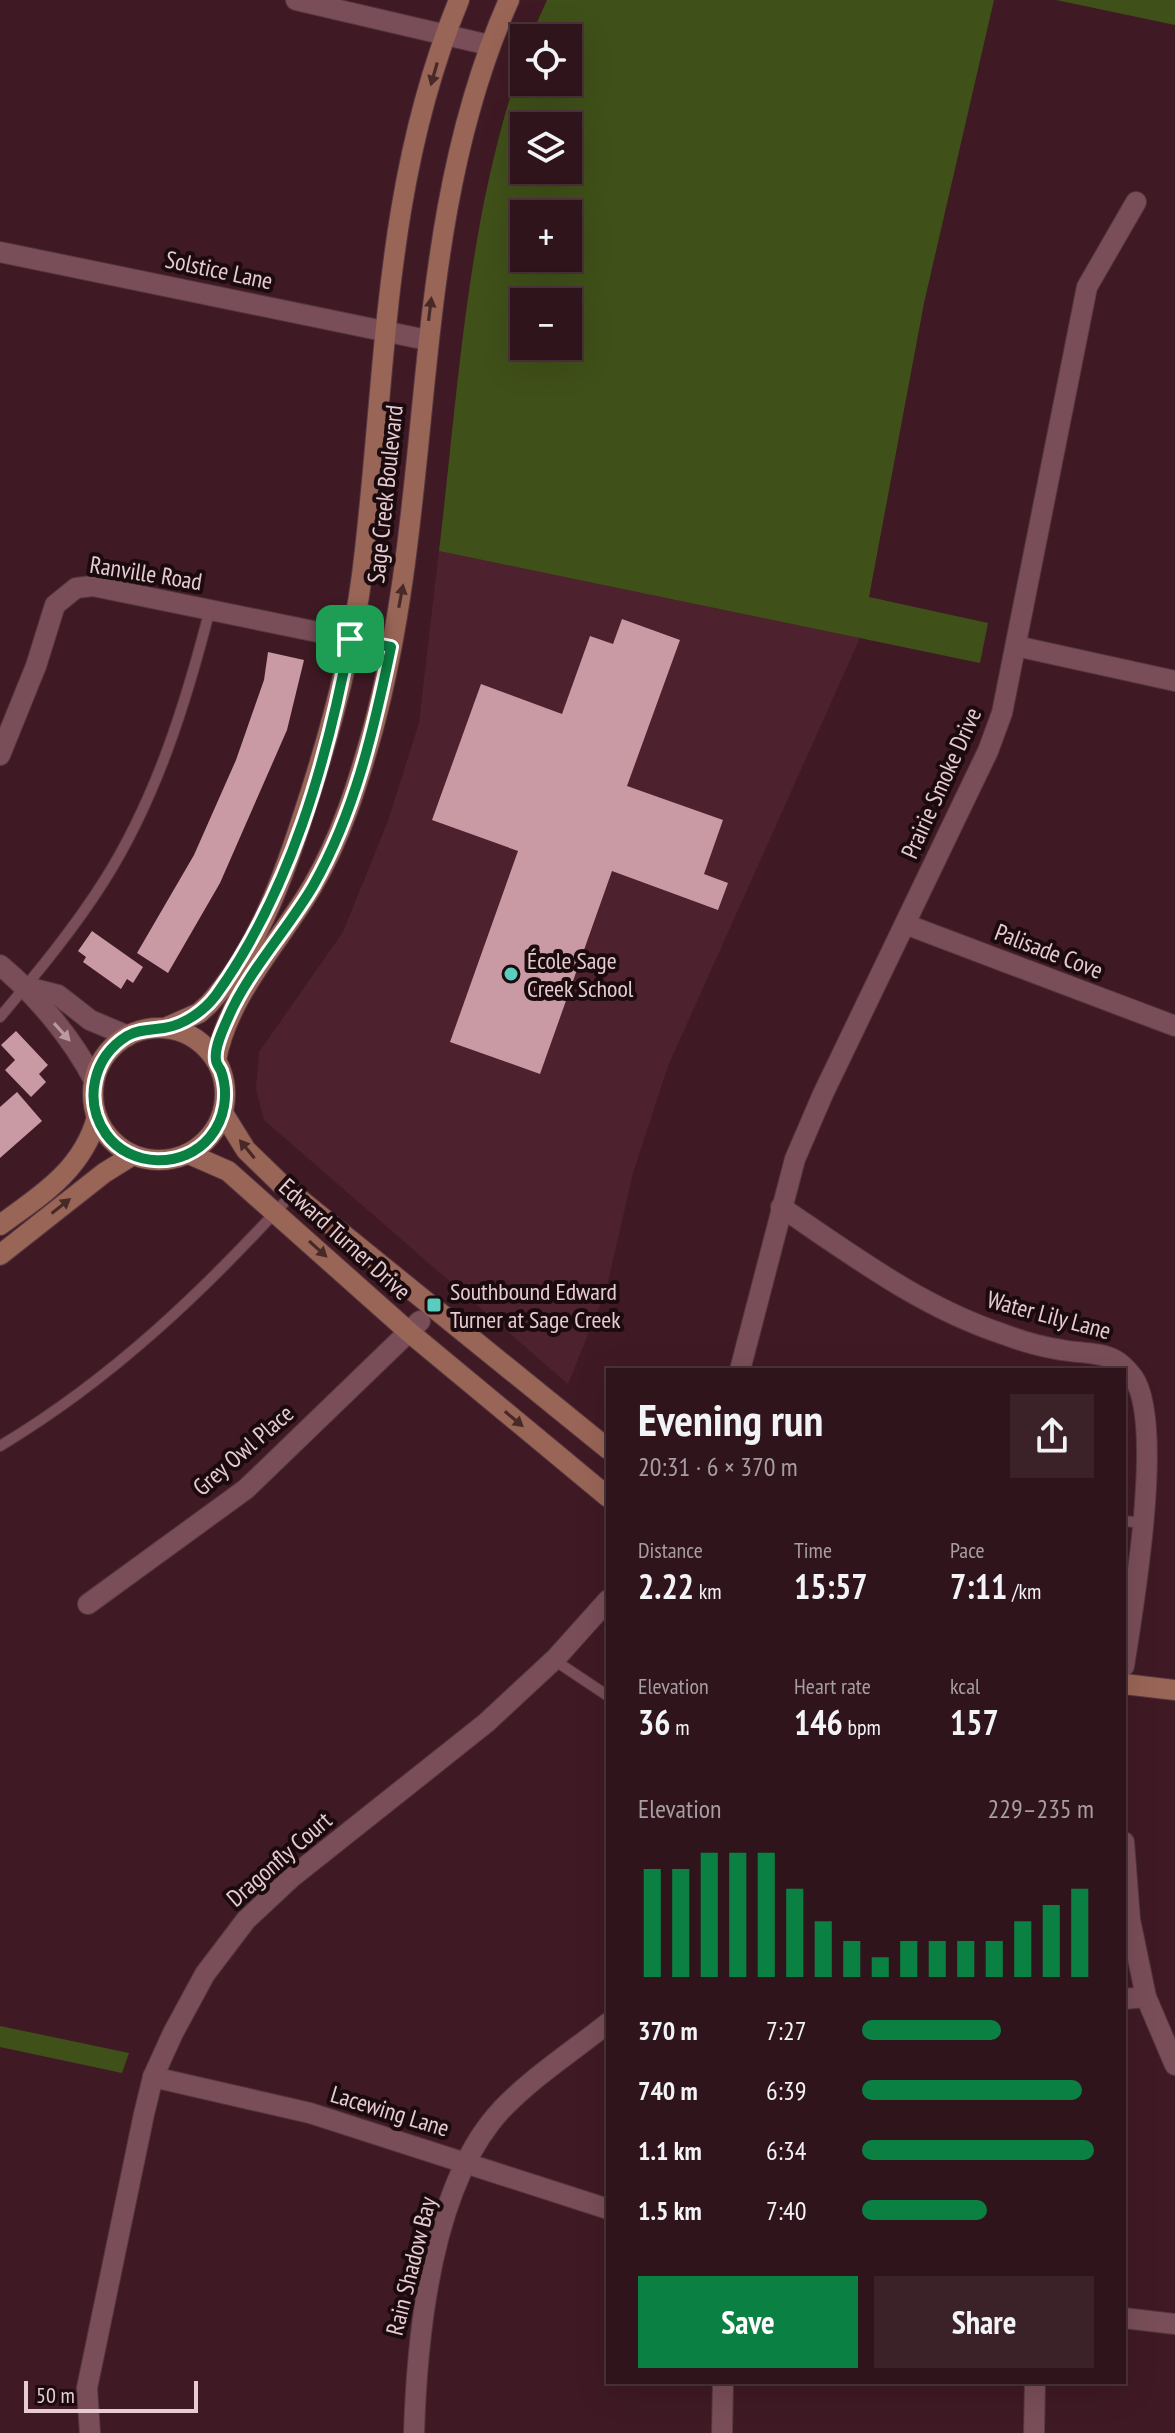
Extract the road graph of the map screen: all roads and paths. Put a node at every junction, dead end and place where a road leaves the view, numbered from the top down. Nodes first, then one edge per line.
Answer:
1 (296, 0) edge
2 (459, 0) edge
3 (509, 0) edge
4 (447, 33) junction
5 (489, 45) junction
6 (1136, 202) dead end
7 (0, 252) edge
8 (383, 331) junction
9 (427, 340) junction
10 (210, 609) junction
11 (350, 639) junction
12 (1016, 646) junction
13 (391, 647) junction
14 (1175, 681) edge
15 (0, 755) edge
16 (905, 924) junction
17 (0, 965) edge
18 (26, 987) junction
19 (0, 1017) edge
20 (1175, 1026) edge
21 (165, 1028) junction
22 (128, 1036) junction
23 (216, 1060) junction
24 (94, 1080) junction
25 (223, 1113) junction
26 (97, 1117) junction
27 (189, 1154) junction
28 (133, 1155) junction
29 (292, 1194) junction
30 (781, 1207) junction
31 (277, 1211) junction
32 (0, 1225) edge
33 (0, 1255) edge
34 (414, 1326) junction
35 (741, 1368) edge
36 (1124, 1368) edge
37 (1126, 1370) edge
38 (0, 1446) edge
39 (606, 1447) edge
40 (606, 1495) edge
41 (1134, 1522) edge
42 (606, 1602) edge
43 (88, 1604) dead end
44 (1126, 1637) edge
45 (554, 1660) junction
46 (1126, 1684) edge
47 (1175, 1690) edge
48 (606, 1695) edge
49 (1126, 1868) edge
50 (1146, 1997) junction
51 (1126, 1999) edge
52 (606, 2025) edge
53 (1175, 2065) edge
54 (153, 2077) junction
55 (467, 2162) junction
56 (606, 2208) edge
57 (1126, 2318) edge
58 (1175, 2324) edge
59 (723, 2384) edge
60 (1035, 2384) edge
61 (90, 2433) edge
62 (414, 2433) edge
63 (722, 2433) edge
64 (1034, 2433) edge

1 - 4 street
2 - 4 street, Sage Creek Boulevard
3 - 5 street, Sage Creek Boulevard
4 - 5 street
4 -> 8 street, Sage Creek Boulevard
9 -> 5 street, Sage Creek Boulevard
6 - 12 street, Prairie Smoke Drive
7 - 8 street, Solstice Lane
8 - 9 street, Solstice Lane
8 - 11 street, Sage Creek Boulevard
13 -> 9 street, Sage Creek Boulevard
10 - 11 street, Ranville Road
10 - 15 street, Ranville Road
10 - 18 lane
11 - 13 street, Ranville Road
11 - 21 street, Sage Creek Boulevard
12 - 14 street
12 - 16 street, Prairie Smoke Drive
13 - 23 street, Sage Creek Boulevard
16 - 20 street, Palisade Cove
16 - 30 street, Prairie Smoke Drive
17 - 18 street
18 - 19 lane
18 - 22 street
18 -> 24 street
21 - 22 street
21 - 23 street
22 - 24 street
23 - 25 street
24 - 26 street
25 - 27 street
29 -> 25 street, Edward Turner Drive
26 - 28 street
26 - 32 street
27 - 28 street
27 - 31 street, Edward Turner Drive
33 -> 28 street
29 - 31 lane
29 - 39 street, Edward Turner Drive
30 - 35 street, Prairie Smoke Drive
30 - 36 street, Water Lily Lane
31 -> 34 street, Edward Turner Drive
31 - 38 lane
34 -> 40 street, Edward Turner Drive
34 - 43 street, Grey Owl Place
37 - 41 street, Water Lily Lane
41 - 44 street, Water Lily Lane
42 - 45 street, Dragonfly Court
45 - 48 lane
45 - 54 street, Dragonfly Court
46 - 47 street
49 - 50 street
50 - 51 street
50 - 53 street
52 - 55 street, Rain Shadow Bay
54 - 55 street, Lacewing Lane
54 - 61 street, Dragonfly Court
55 - 56 street, Lacewing Lane
55 - 62 street, Rain Shadow Bay
57 - 58 street
59 - 63 street
60 - 64 street

